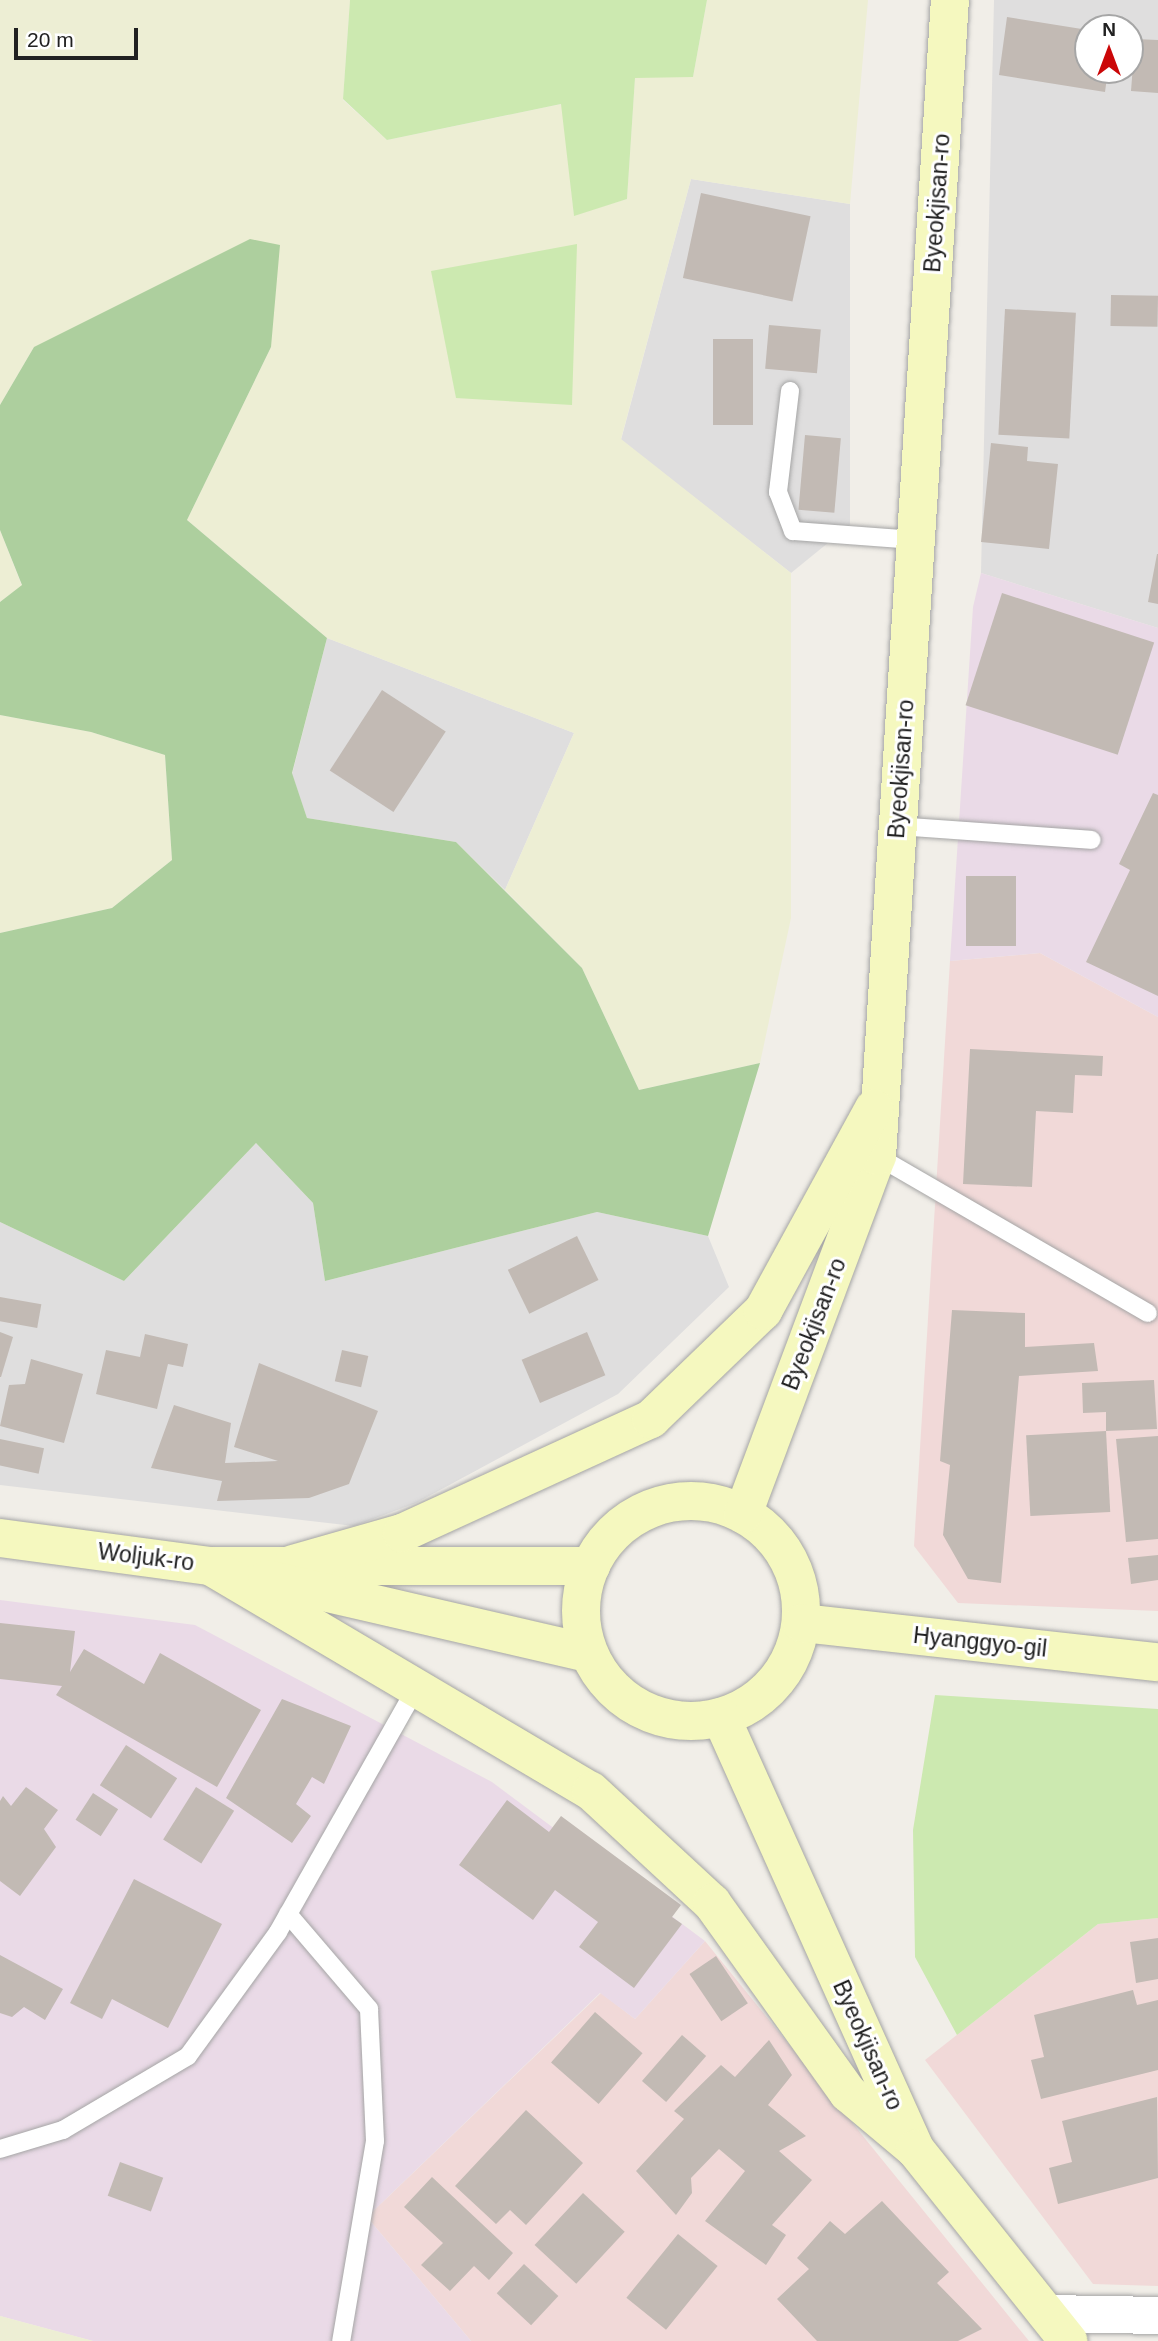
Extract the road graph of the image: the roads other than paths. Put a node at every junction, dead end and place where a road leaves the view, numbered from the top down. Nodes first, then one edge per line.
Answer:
1 (950, 0) edge
2 (790, 391) dead end
3 (916, 540) junction
4 (897, 826) junction
5 (1091, 840) dead end
6 (880, 1097) junction
7 (877, 1156) junction
8 (1148, 1313) dead end
9 (743, 1514) junction
10 (0, 1538) edge
11 (293, 1564) junction
12 (210, 1566) junction
13 (591, 1566) junction
14 (802, 1623) junction
15 (588, 1653) junction
16 (1158, 1662) edge
17 (417, 1686) junction
18 (721, 1717) junction
19 (288, 1914) junction
20 (0, 2149) edge
21 (915, 2149) junction
22 (1158, 2315) edge
23 (1057, 2327) edge
24 (341, 2341) edge

1 - 3 street, Byeokjisan-ro
2 - 3 lane
3 - 4 street, Byeokjisan-ro
4 - 5 lane
4 - 6 street, Byeokjisan-ro
6 - 7 street, Byeokjisan-ro
6 - 11 street
7 - 8 lane
7 - 9 street, Byeokjisan-ro
9 - 13 street
9 - 14 street
10 - 12 street, Woljuk-ro
11 - 12 street, Woljuk-ro
11 - 13 street
12 - 15 street
12 - 17 street
13 - 15 street
14 - 16 street, Hyanggyo-gil
14 - 18 street
15 - 18 street
17 - 19 lane
17 - 21 street
18 - 21 street, Byeokjisan-ro
19 - 20 lane
19 - 24 lane
21 - 23 street, Byeokjisan-ro
22 - 23 street

